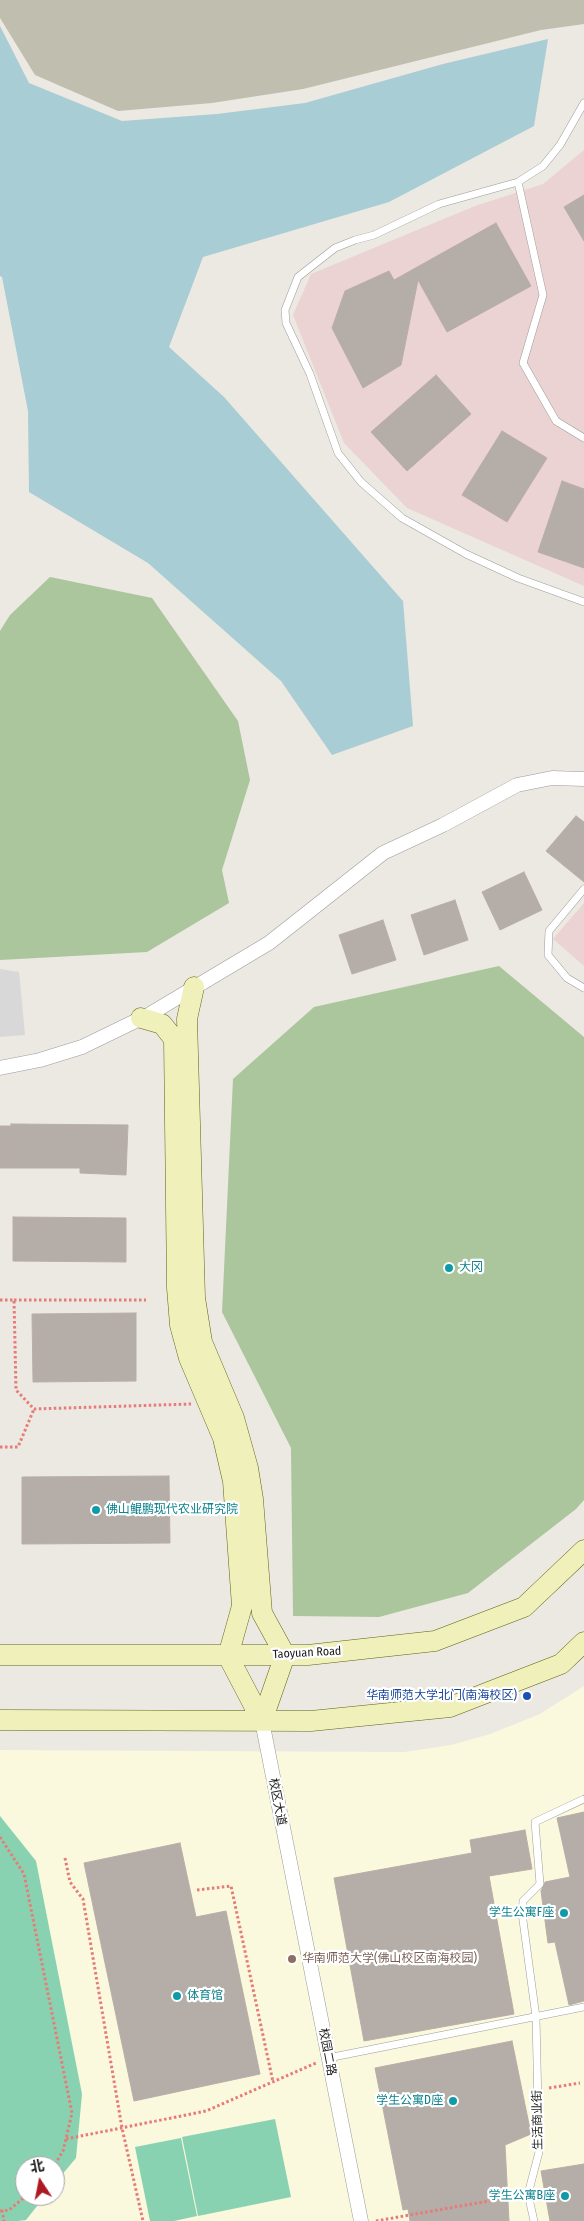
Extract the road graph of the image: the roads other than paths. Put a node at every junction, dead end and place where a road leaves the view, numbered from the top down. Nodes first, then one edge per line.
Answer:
1 (584, 103) edge
2 (518, 182) junction
3 (584, 438) edge
4 (584, 602) edge
5 (584, 779) edge
6 (584, 889) edge
7 (194, 987) junction
8 (584, 988) edge
9 (141, 1018) junction
10 (0, 1068) edge
11 (584, 1550) edge
12 (584, 1642) edge
13 (0, 1655) edge
14 (285, 1655) junction
15 (228, 1656) junction
16 (0, 1720) edge
17 (262, 1721) junction
18 (584, 1799) edge
19 (293, 1883) joint
20 (584, 2007) edge
21 (536, 2017) junction
22 (328, 2058) junction
23 (361, 2221) edge
24 (534, 2221) edge

1 - 2 lane
2 - 3 lane
2 - 4 lane
5 - 7 street
6 - 8 lane
7 - 9 street
7 - 14 street
9 - 10 street
9 - 15 street
11 - 14 street, Taoyuan Road
12 - 17 street
13 - 15 street, Taoyuan Road
14 - 15 street, Taoyuan Road
14 - 17 street
15 - 17 street
16 - 17 street
17 - 19 street, 校区大道
18 - 21 lane, 生活商业街
19 - 22 street, 校园二路
20 - 21 lane
21 - 22 lane
21 - 24 lane, 生活商业街
22 - 23 street, 校园二路

